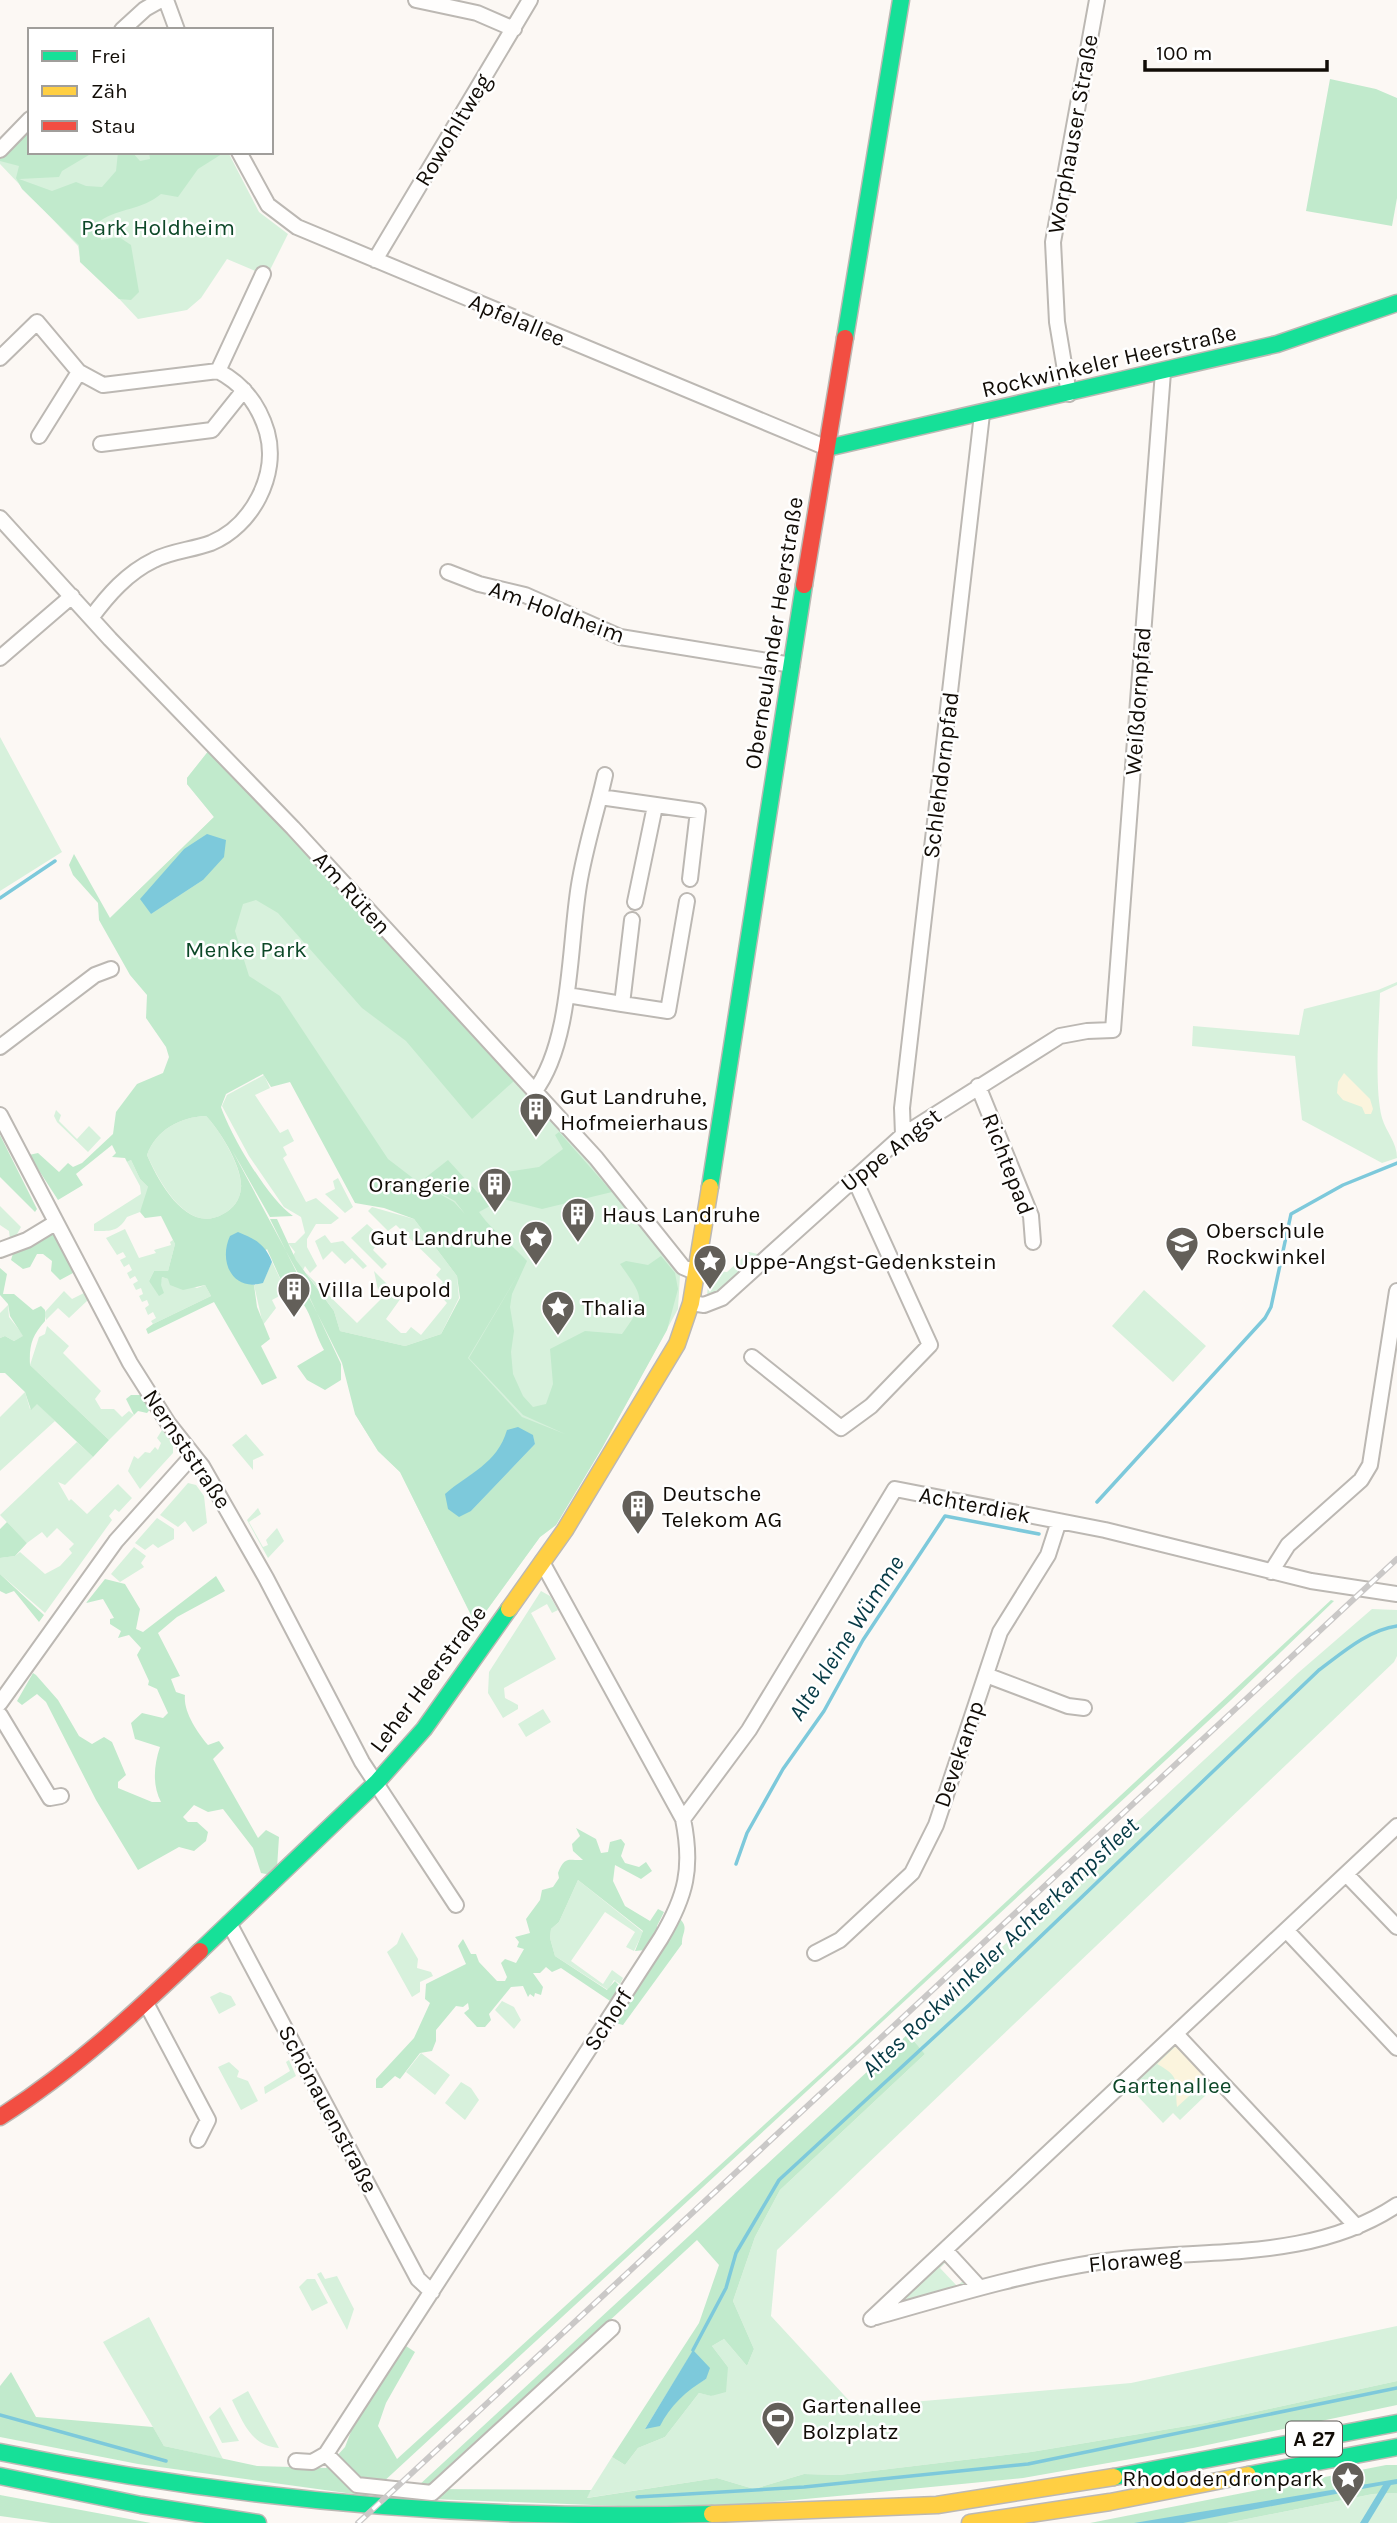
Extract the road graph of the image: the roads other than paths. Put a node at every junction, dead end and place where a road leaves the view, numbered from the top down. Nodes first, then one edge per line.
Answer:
1 (164, 0) edge
2 (416, 0) edge
3 (530, 0) edge
4 (901, 0) edge
5 (1097, 0) edge
6 (124, 28) edge
7 (176, 28) edge
8 (514, 29) junction
9 (28, 121) edge
10 (0, 150) edge
11 (240, 154) edge
12 (375, 260) junction
13 (263, 274) dead end
14 (1397, 303) edge
15 (0, 358) edge
16 (218, 371) junction
17 (79, 372) junction
18 (1163, 372) junction
19 (244, 390) junction
20 (1069, 394) junction
21 (982, 414) junction
22 (38, 436) dead end
23 (101, 444) dead end
24 (827, 448) junction
25 (0, 517) edge
26 (448, 572) dead end
27 (72, 596) junction
28 (91, 618) junction
29 (0, 658) edge
30 (792, 665) junction
31 (606, 775) dead end
32 (600, 797) junction
33 (654, 806) junction
34 (690, 879) dead end
35 (687, 901) dead end
36 (635, 902) dead end
37 (632, 920) dead end
38 (111, 969) dead end
39 (567, 995) junction
40 (622, 1004) junction
41 (1113, 1030) joint
42 (0, 1047) edge
43 (978, 1086) junction
44 (534, 1091) junction
45 (0, 1115) edge
46 (903, 1135) junction
47 (854, 1178) junction
48 (55, 1223) junction
49 (1033, 1242) dead end
50 (0, 1251) edge
51 (697, 1273) junction
52 (1397, 1291) edge
53 (691, 1303) junction
54 (752, 1357) dead end
55 (193, 1455) junction
56 (1059, 1521) junction
57 (542, 1562) junction
58 (1271, 1572) junction
59 (1397, 1594) edge
60 (986, 1675) junction
61 (0, 1703) edge
62 (1084, 1708) dead end
63 (0, 1715) edge
64 (377, 1782) junction
65 (61, 1796) dead end
66 (683, 1819) junction
67 (1397, 1826) edge
68 (1346, 1874) junction
69 (456, 1905) dead end
70 (229, 1923) junction
71 (1397, 1927) edge
72 (1286, 1930) junction
73 (815, 1953) dead end
74 (146, 2003) junction
75 (1176, 2034) junction
76 (1397, 2049) edge
77 (0, 2117) edge
78 (198, 2140) dead end
79 (1397, 2205) edge
80 (1357, 2227) junction
81 (945, 2250) junction
82 (979, 2287) junction
83 (432, 2292) junction
84 (612, 2328) dead end
85 (1397, 2423) edge
86 (1397, 2447) edge
87 (0, 2452) edge
88 (326, 2454) junction
89 (1397, 2455) edge
90 (296, 2461) dead end
91 (1315, 2463) junction
92 (0, 2476) edge
93 (258, 2523) edge
94 (970, 2523) edge

1 - 6 street
1 - 7 street
2 - 8 street
3 - 8 street, Rowohltweg
4 - 24 main road, Oberneulander Heerstraße
5 - 20 street, Worphauser Straße
8 - 12 street, Rowohltweg
9 - 10 street
11 - 12 street, Apfelallee
12 - 24 street, Apfelallee
13 - 16 street
14 - 18 main road, Rockwinkeler Heerstraße
15 - 17 street
16 - 17 street
16 - 19 street
17 - 22 street
18 - 20 main road, Rockwinkeler Heerstraße
18 - 41 street, Weißdornpfad
19 - 23 street
19 - 28 street
20 - 21 main road, Rockwinkeler Heerstraße
21 - 24 main road, Rockwinkeler Heerstraße
21 - 46 street, Schlehdornpfad
24 - 30 main road, Oberneulander Heerstraße
25 - 27 street, Am Rüten
26 - 30 street, Am Holdheim
27 - 28 street, Am Rüten
27 - 29 street
28 - 44 street, Am Rüten
30 - 51 main road, Oberneulander Heerstraße
31 - 32 street
32 - 33 street
32 - 39 street
33 - 34 street
33 - 36 street
35 - 40 street
37 - 40 street
38 - 42 street
39 - 40 street
39 - 44 street
41 - 43 street, Uppe Angst
43 - 46 street, Uppe Angst
43 - 49 street, Richtepad
44 - 51 street, Am Rüten
45 - 48 street, Nernststraße
46 - 47 street, Uppe Angst
47 - 53 street, Uppe Angst
47 - 54 street
48 - 50 street
48 - 55 street, Nernststraße
51 - 53 main road, Leher Heerstraße
52 - 58 street
53 - 57 main road, Leher Heerstraße
55 - 61 street
55 - 64 street, Nernststraße
56 - 58 street, Achterdiek
56 - 60 street, Devekamp
56 - 66 street, Achterdiek
57 - 64 main road, Leher Heerstraße
57 - 66 street, Schorf
58 - 59 street, Achterdiek
60 - 62 street
60 - 73 street, Devekamp
63 - 65 street
64 - 69 street, Nernststraße
64 - 70 main road, Leher Heerstraße
66 - 83 street, Schorf
67 - 68 street
68 - 71 street
68 - 72 street
70 - 74 main road, Leher Heerstraße
70 - 83 street, Schönauenstraße
72 - 75 street
72 - 76 street
74 - 77 main road, Leher Heerstraße
74 - 78 street
75 - 80 street
75 - 81 street
79 - 80 street, Floraweg
80 - 82 street, Floraweg
81 - 82 street
81 - 82 street, Floraweg
83 - 88 street, Schorf
84 - 88 street
85 - 87 main road, A 27
86 - 91 main road, A 27
88 - 90 street
89 - 91 main road
91 - 94 main road, A 27
92 - 93 main road

